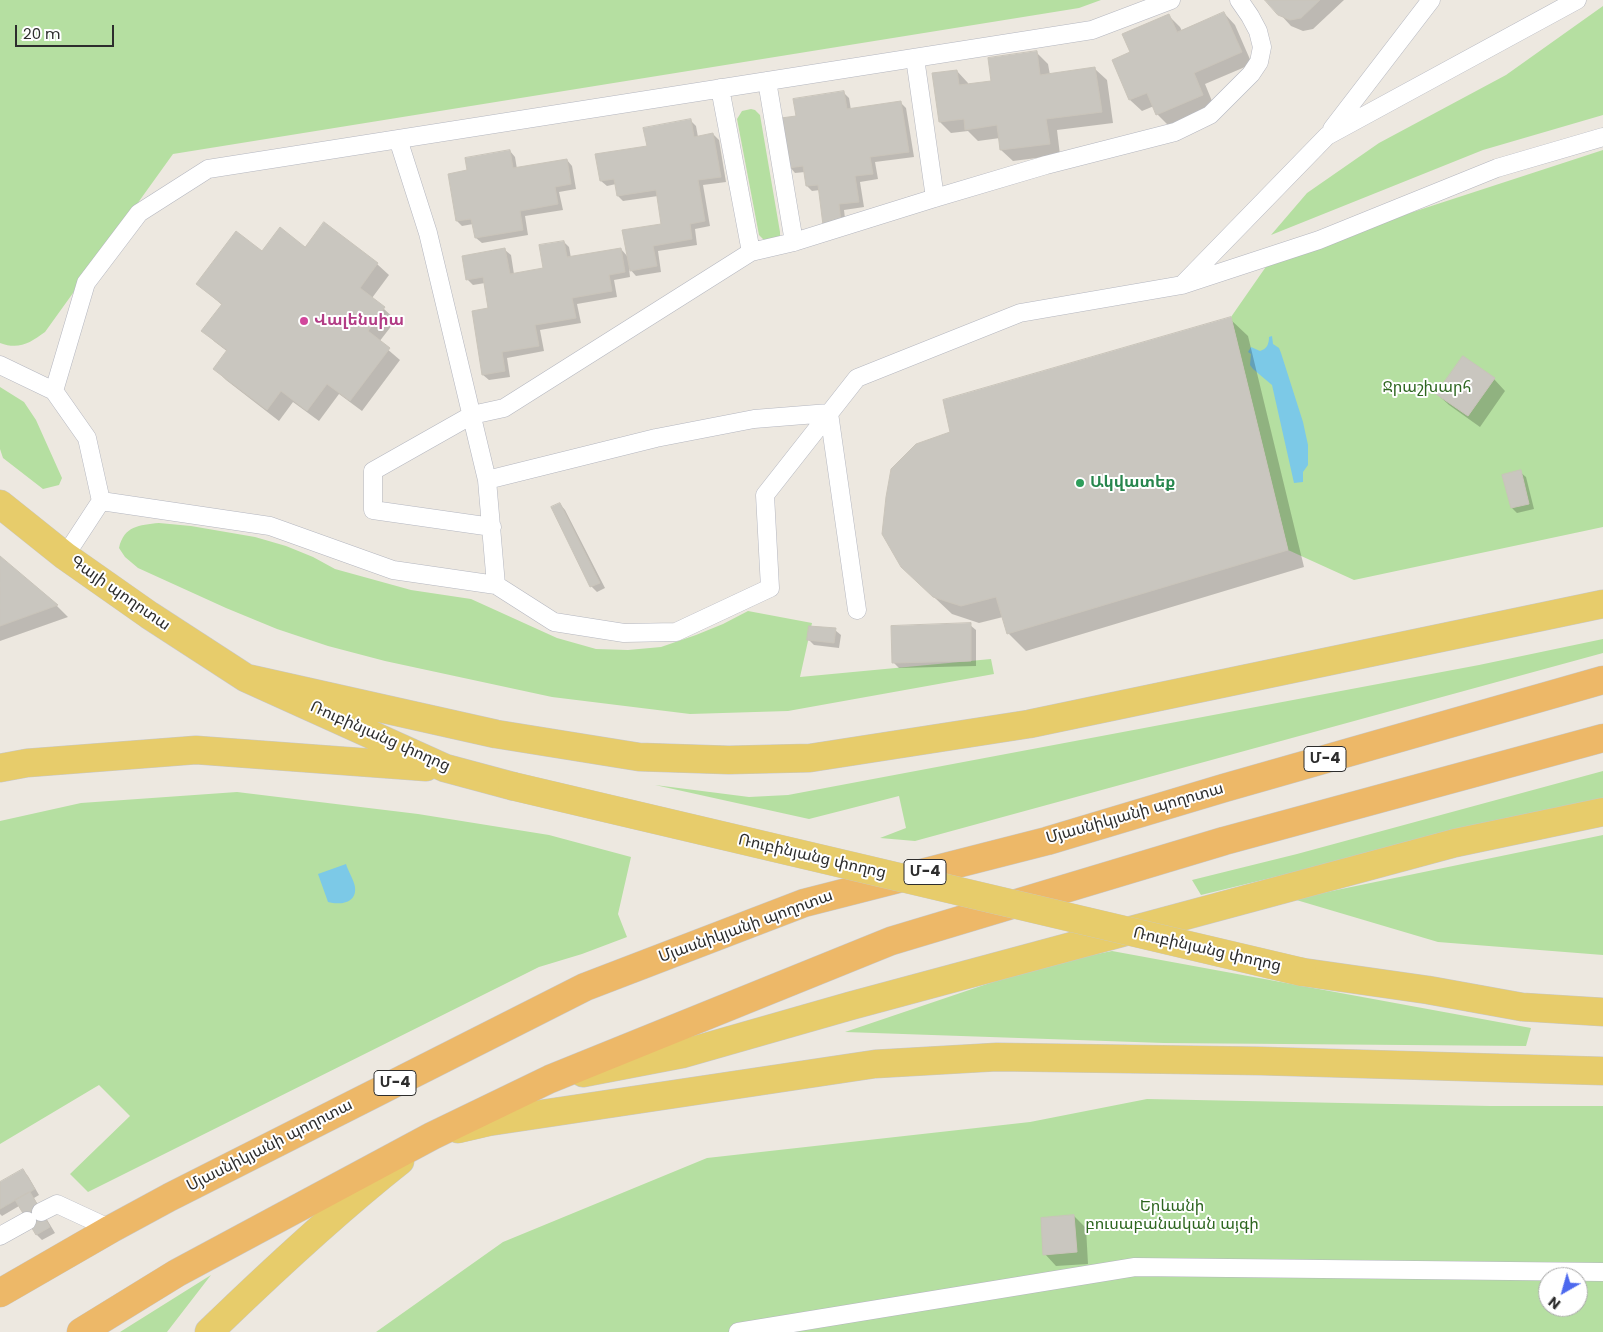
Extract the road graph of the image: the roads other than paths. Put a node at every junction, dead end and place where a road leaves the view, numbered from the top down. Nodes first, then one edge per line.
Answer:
1 (1171, 0) edge
2 (1239, 0) edge
3 (1431, 0) edge
4 (1577, 0) edge
5 (915, 58) junction
6 (767, 81) junction
7 (720, 88) junction
8 (1327, 136) junction
9 (1603, 137) edge
10 (398, 139) junction
11 (934, 198) junction
12 (794, 242) junction
13 (751, 252) junction
14 (1182, 285) junction
15 (0, 365) edge
16 (54, 391) junction
17 (829, 413) junction
18 (472, 415) junction
19 (487, 480) junction
20 (101, 502) junction
21 (0, 504) edge
22 (492, 527) junction
23 (65, 556) junction
24 (496, 585) junction
25 (1603, 604) edge
26 (857, 610) dead end
27 (246, 678) junction
28 (1603, 680) edge
29 (1603, 738) edge
30 (0, 768) edge
31 (445, 768) junction
32 (1603, 812) edge
33 (1603, 1000) edge
34 (1522, 1006) junction
35 (1603, 1012) edge
36 (1603, 1070) edge
37 (550, 1079) junction
38 (432, 1136) junction
39 (111, 1229) junction
40 (0, 1236) edge
41 (1603, 1272) edge
42 (0, 1293) edge
43 (81, 1332) edge
44 (209, 1332) edge
45 (738, 1332) edge

1 - 5 lane
2 - 11 lane
3 - 8 lane
4 - 8 lane
5 - 6 lane
5 - 11 lane
6 - 7 lane
6 - 12 lane
7 - 10 lane
7 - 13 lane
8 - 14 lane
9 - 14 lane
10 - 16 lane
10 - 18 lane
11 - 12 lane
12 - 13 lane
13 - 18 lane
14 - 17 lane
15 - 16 lane
16 - 20 lane
17 - 19 lane
17 - 24 lane
17 - 26 lane
18 - 19 lane
18 - 22 lane
19 - 22 lane
20 - 23 lane
20 - 24 lane
21 - 23 main road, Գայի պողոտա
22 - 24 lane
23 - 27 main road, Գայի պողոտա
25 - 27 main road
27 - 31 main road, Ռուբինյանց փողոց
28 - 39 highway, Մյասնիկյանի պողոտա / Մ-4
29 - 37 highway
30 - 31 main road
31 - 34 main road, Ռուբինյանց փողոց, bridge
32 - 37 main road
33 - 34 main road
34 - 35 main road, Ռուբինյանց փողոց
36 - 38 main road
37 - 38 highway
38 - 43 highway
38 - 44 main road
39 - 40 lane
39 - 42 highway, Մյասնիկյանի պողոտա / Մ-4
41 - 45 lane

